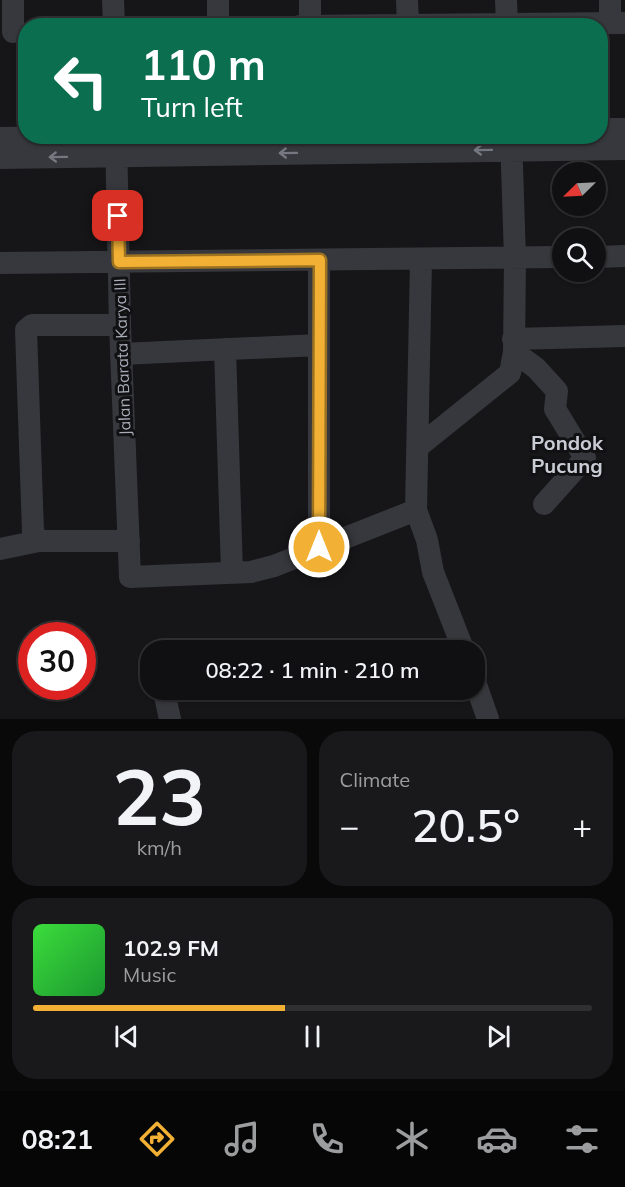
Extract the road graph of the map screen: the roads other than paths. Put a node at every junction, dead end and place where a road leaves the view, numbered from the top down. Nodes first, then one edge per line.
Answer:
1 (13, 0) edge
2 (113, 0) edge
3 (218, 0) edge
4 (310, 0) edge
5 (407, 0) edge
6 (610, 0) edge
7 (507, 16) edge
8 (114, 18) edge
9 (218, 18) edge
10 (310, 18) edge
11 (408, 18) edge
12 (482, 18) edge
13 (539, 18) edge
14 (618, 23) edge
15 (13, 32) edge
16 (608, 129) edge
17 (625, 129) edge
18 (0, 138) edge
19 (18, 138) edge
20 (98, 144) edge
21 (119, 144) edge
22 (512, 144) edge
23 (531, 144) edge
24 (625, 149) edge
25 (0, 158) edge
26 (625, 256) edge
27 (552, 257) edge
28 (606, 257) edge
29 (421, 258) junction
30 (515, 258) junction
31 (320, 260) junction
32 (119, 262) junction
33 (0, 263) edge
34 (120, 325) junction
35 (625, 336) edge
36 (320, 345) junction
37 (514, 346) junction
38 (225, 349) junction
39 (121, 354) junction
40 (418, 447) junction
41 (544, 504) dead end
42 (416, 510) junction
43 (39, 541) junction
44 (129, 541) junction
45 (319, 547) junction
46 (0, 549) edge
47 (232, 572) junction
48 (460, 640) edge
49 (166, 700) edge
50 (481, 700) edge
51 (170, 719) edge
52 (488, 719) edge

1 - 15 street
2 - 8 street
3 - 9 street
4 - 10 street
5 - 11 street
6 - 14 street
7 - 12 street
7 - 13 street
16 - 17 street
18 - 19 street
20 -> 25 street
21 - 32 street, Jalan Barata Karya III
22 - 30 street
23 - 24 street
26 - 28 street
27 - 30 street
29 - 30 street
29 - 31 street
29 - 40 street
30 - 37 street
31 - 32 street
31 - 36 street
32 - 33 street
32 - 34 street, Jalan Barata Karya III
34 - 39 street, Jalan Barata Karya III
34 - 43 street
35 - 37 street
36 - 38 street
36 - 45 street
37 - 40 street
37 - 41 street
38 - 39 street
38 - 47 street
39 - 44 street, Jalan Barata Karya III
40 - 42 street
42 - 45 street
42 - 48 street
43 - 44 street
43 - 46 street
44 - 47 street, Jalan Barata Karya III
45 - 47 street
49 - 51 street
50 - 52 street

